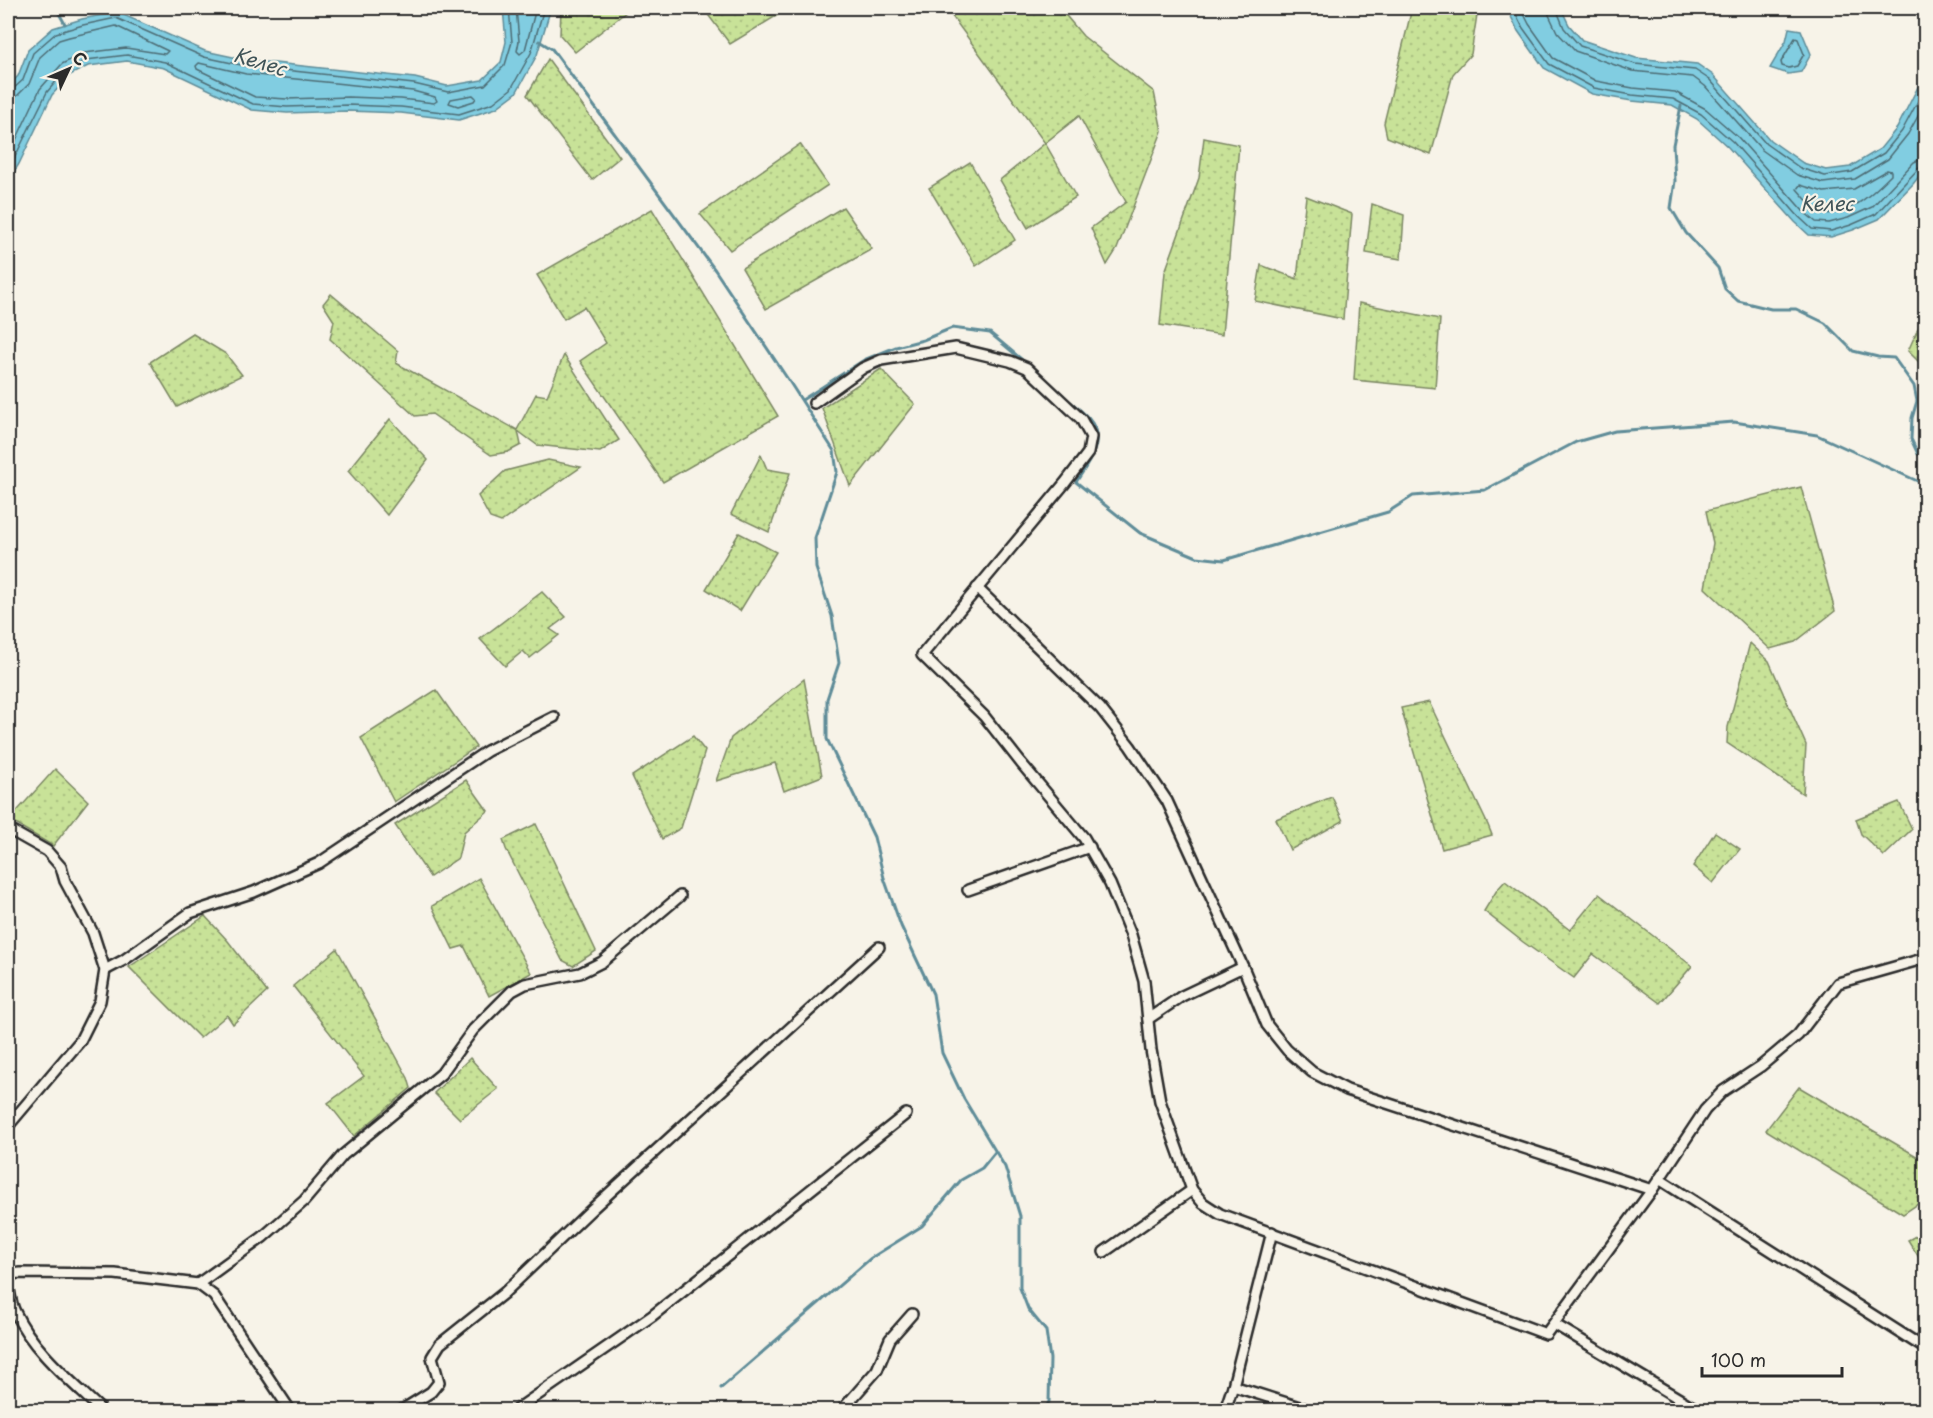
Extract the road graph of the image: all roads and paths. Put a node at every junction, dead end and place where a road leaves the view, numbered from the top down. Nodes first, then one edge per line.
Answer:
1 (814, 403) dead end
2 (977, 588) junction
3 (554, 717) dead end
4 (8, 829) edge
5 (1090, 848) junction
6 (968, 890) dead end
7 (680, 896) dead end
8 (879, 947) dead end
9 (1926, 958) edge
10 (1243, 967) junction
11 (105, 970) junction
12 (1148, 1019) junction
13 (906, 1114) dead end
14 (8, 1126) edge
15 (1659, 1179) junction
16 (1192, 1190) junction
17 (1652, 1190) junction
18 (1272, 1232) junction
19 (1104, 1252) dead end
20 (8, 1274) edge
21 (198, 1284) junction
22 (8, 1285) edge
23 (912, 1314) dead end
24 (1554, 1324) junction
25 (1926, 1349) edge
26 (1233, 1386) junction
27 (101, 1410) edge
28 (290, 1410) edge
29 (402, 1410) edge
30 (516, 1410) edge
31 (842, 1410) edge
32 (1225, 1410) edge
33 (1309, 1410) edge
34 (1698, 1410) edge

1 - 2 street
2 - 5 street
2 - 10 street
3 - 11 street
4 - 11 street
5 - 6 street
5 - 12 street
7 - 21 street
8 - 29 street
9 - 15 street
10 - 12 street
10 - 17 street
11 - 14 street
12 - 16 street
13 - 30 street
15 - 17 street
15 - 25 street
16 - 18 street
16 - 19 street
17 - 24 street
18 - 24 street
18 - 26 street
20 - 21 street
21 - 28 street
22 - 27 street
23 - 31 street
24 - 34 street
26 - 32 street
26 - 33 street

